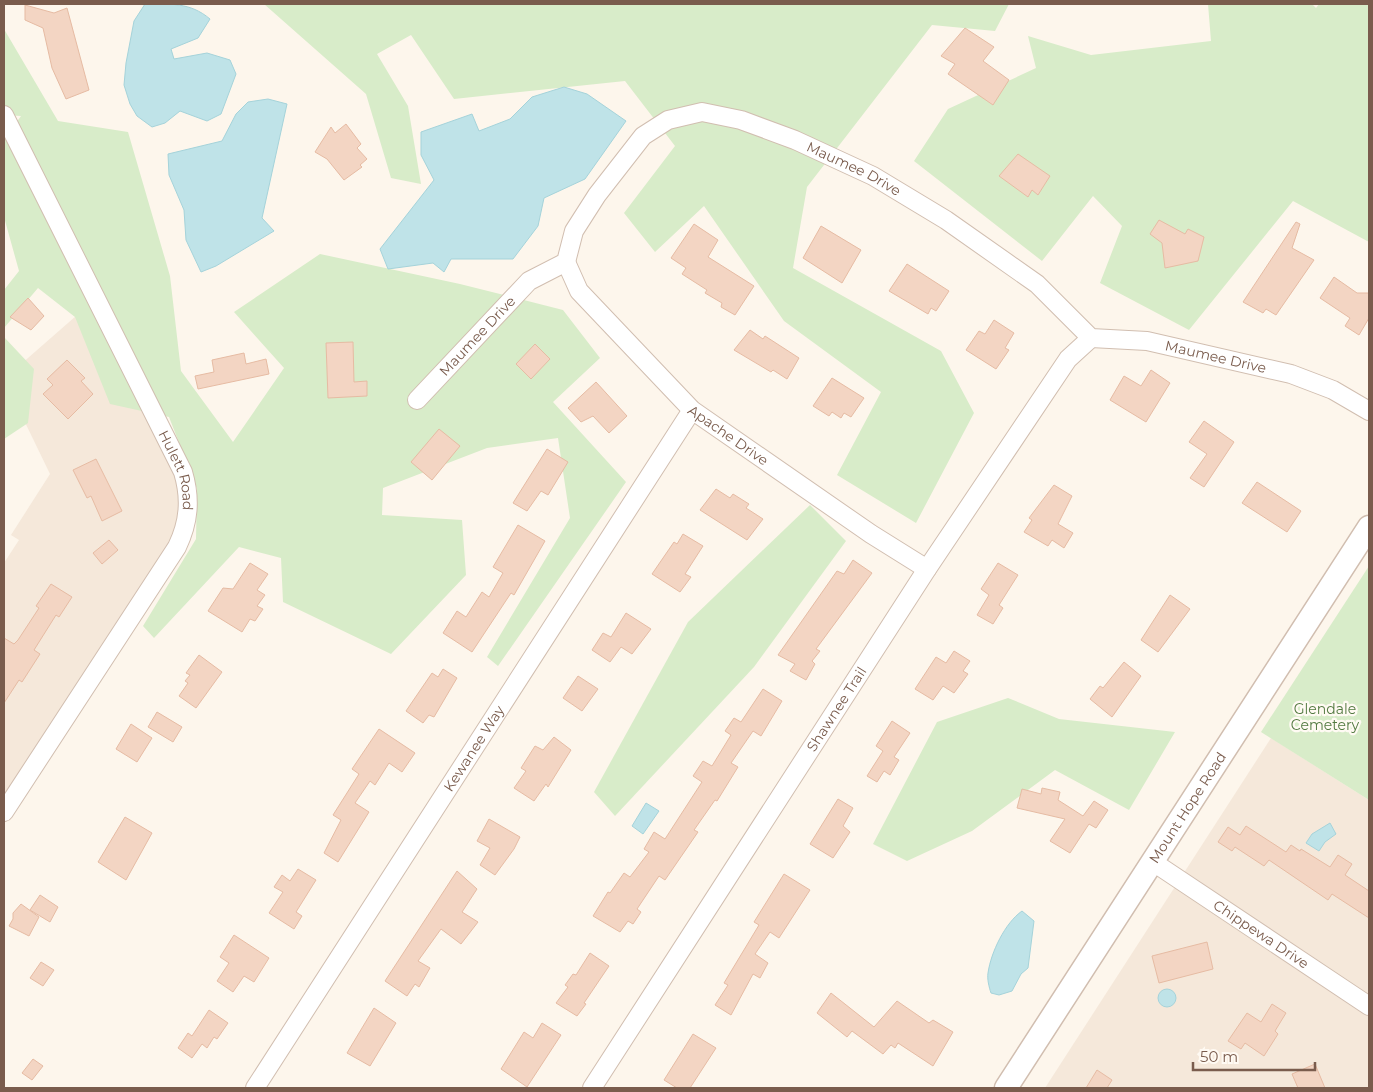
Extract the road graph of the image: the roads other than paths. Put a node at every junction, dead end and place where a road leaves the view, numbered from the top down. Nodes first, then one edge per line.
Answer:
1 (4, 115) edge
2 (566, 262) junction
3 (1091, 338) junction
4 (417, 400) dead end
5 (692, 410) junction
6 (1369, 411) edge
7 (1369, 527) edge
8 (927, 569) junction
9 (4, 812) edge
10 (1153, 862) junction
11 (1369, 1006) edge
12 (255, 1088) edge
13 (592, 1088) edge
14 (1006, 1088) edge

1 - 9 street, Hulett Road
2 - 3 street, Maumee Drive
2 - 4 street, Maumee Drive
2 - 5 street, Apache Drive
3 - 6 street, Maumee Drive
3 - 8 street, Shawnee Trail
5 - 8 street, Apache Drive
5 - 12 street, Kewanee Way
7 - 10 street, Mount Hope Road
8 - 13 street, Shawnee Trail
10 - 11 street, Chippewa Drive
10 - 14 street, Mount Hope Road

